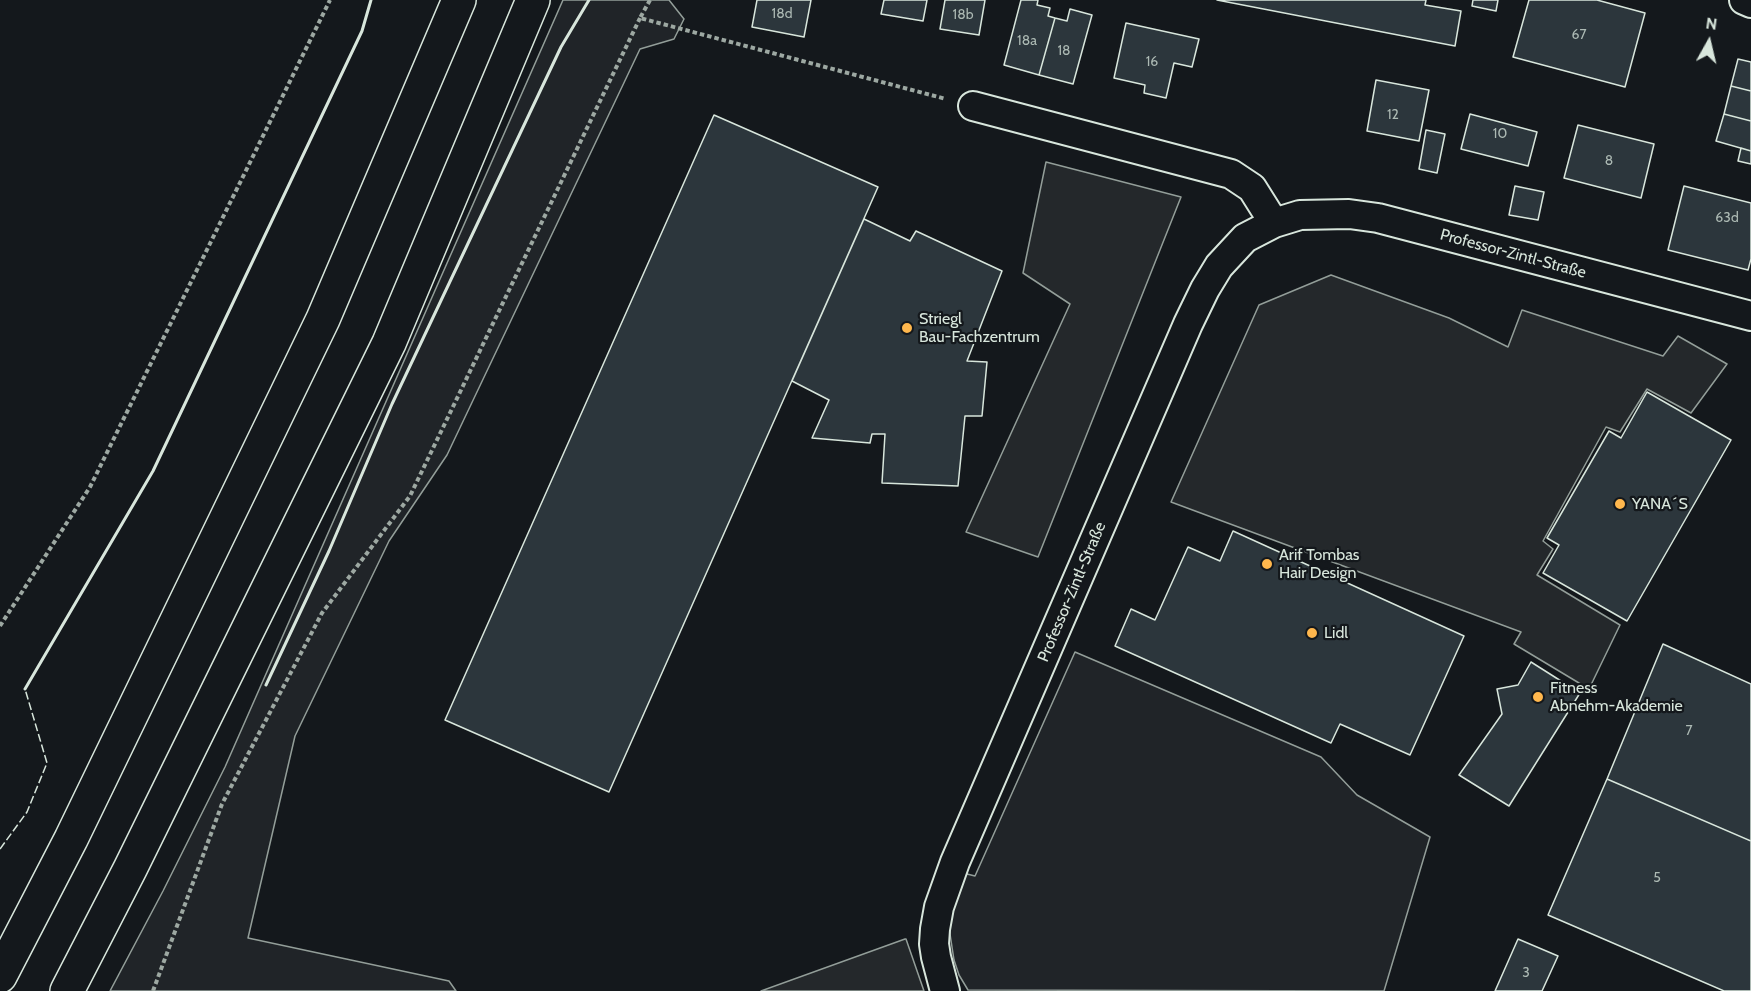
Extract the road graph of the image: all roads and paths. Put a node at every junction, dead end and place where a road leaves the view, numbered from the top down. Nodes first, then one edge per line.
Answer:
1 (330, 0) edge
2 (459, 0) edge
3 (533, 0) edge
4 (650, 0) edge
5 (1744, 0) edge
6 (1751, 3) edge
7 (640, 18) junction
8 (973, 106) joint
9 (1274, 223) junction
10 (1751, 316) edge
11 (0, 626) edge
12 (0, 976) edge
13 (67, 991) edge
14 (153, 991) edge
15 (945, 991) edge

1 - 11 path
2 - 12 highway
3 - 13 highway
4 - 7 path
5 - 6 street
7 - 8 path
7 - 14 path
8 - 9 street
9 - 10 street, Professor-Zintl-Straße
9 - 15 street, Professor-Zintl-Straße

